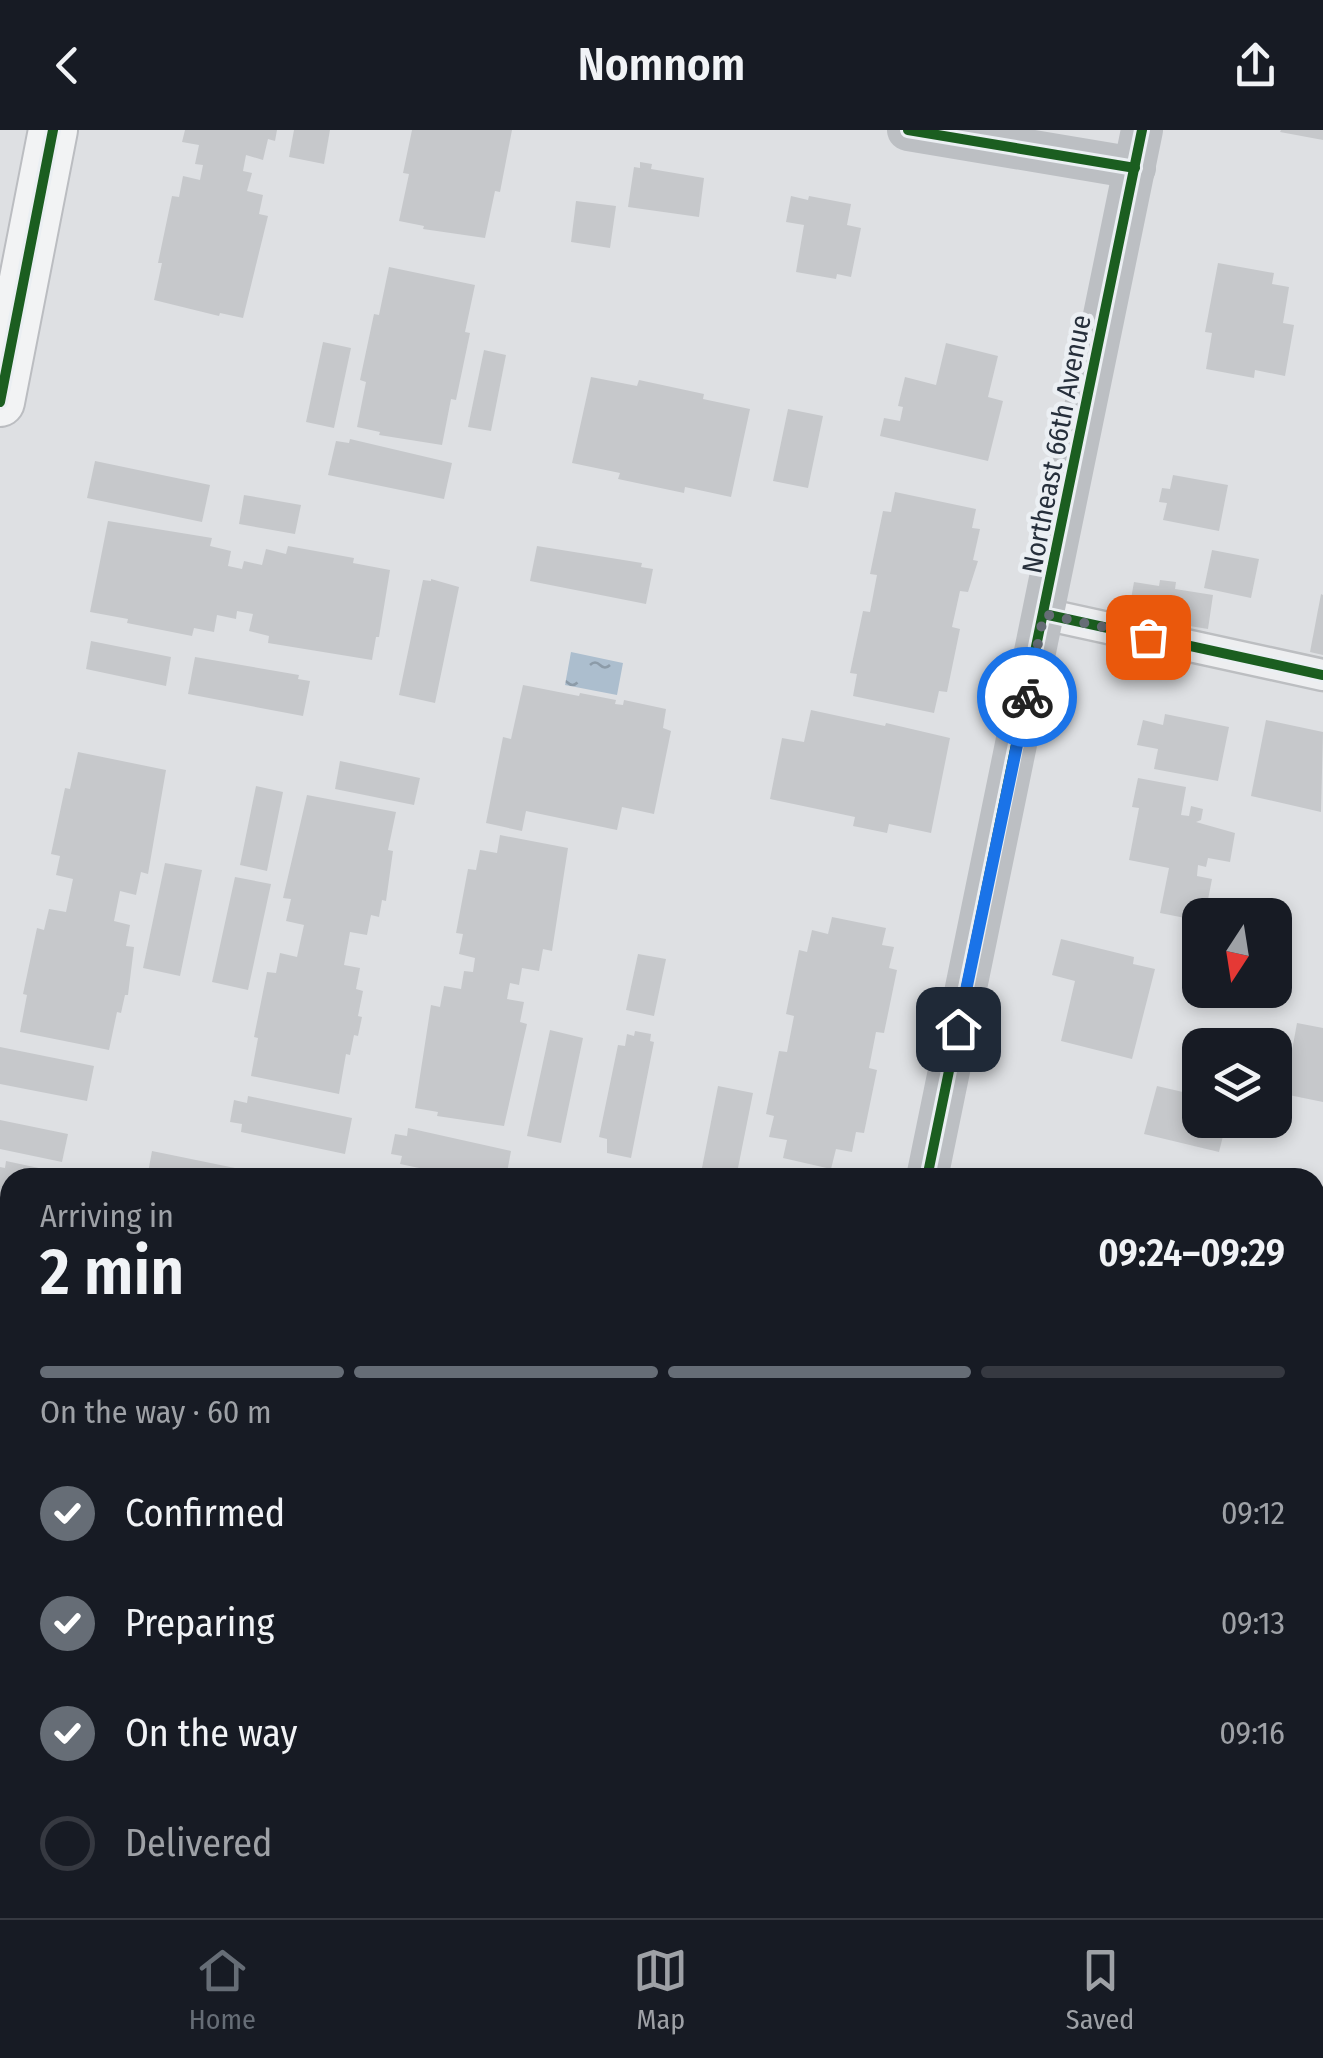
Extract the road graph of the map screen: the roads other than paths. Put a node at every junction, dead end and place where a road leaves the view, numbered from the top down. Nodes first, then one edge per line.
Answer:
1 (52, 130) edge
2 (908, 130) edge
3 (1138, 149) edge
4 (0, 402) edge
5 (1044, 614) junction
6 (1323, 675) edge
7 (929, 1168) edge

1 - 4 main road
2 - 3 street
3 - 5 street, Northeast 66th Avenue
5 - 6 street
5 - 7 street, Northeast 66th Avenue

